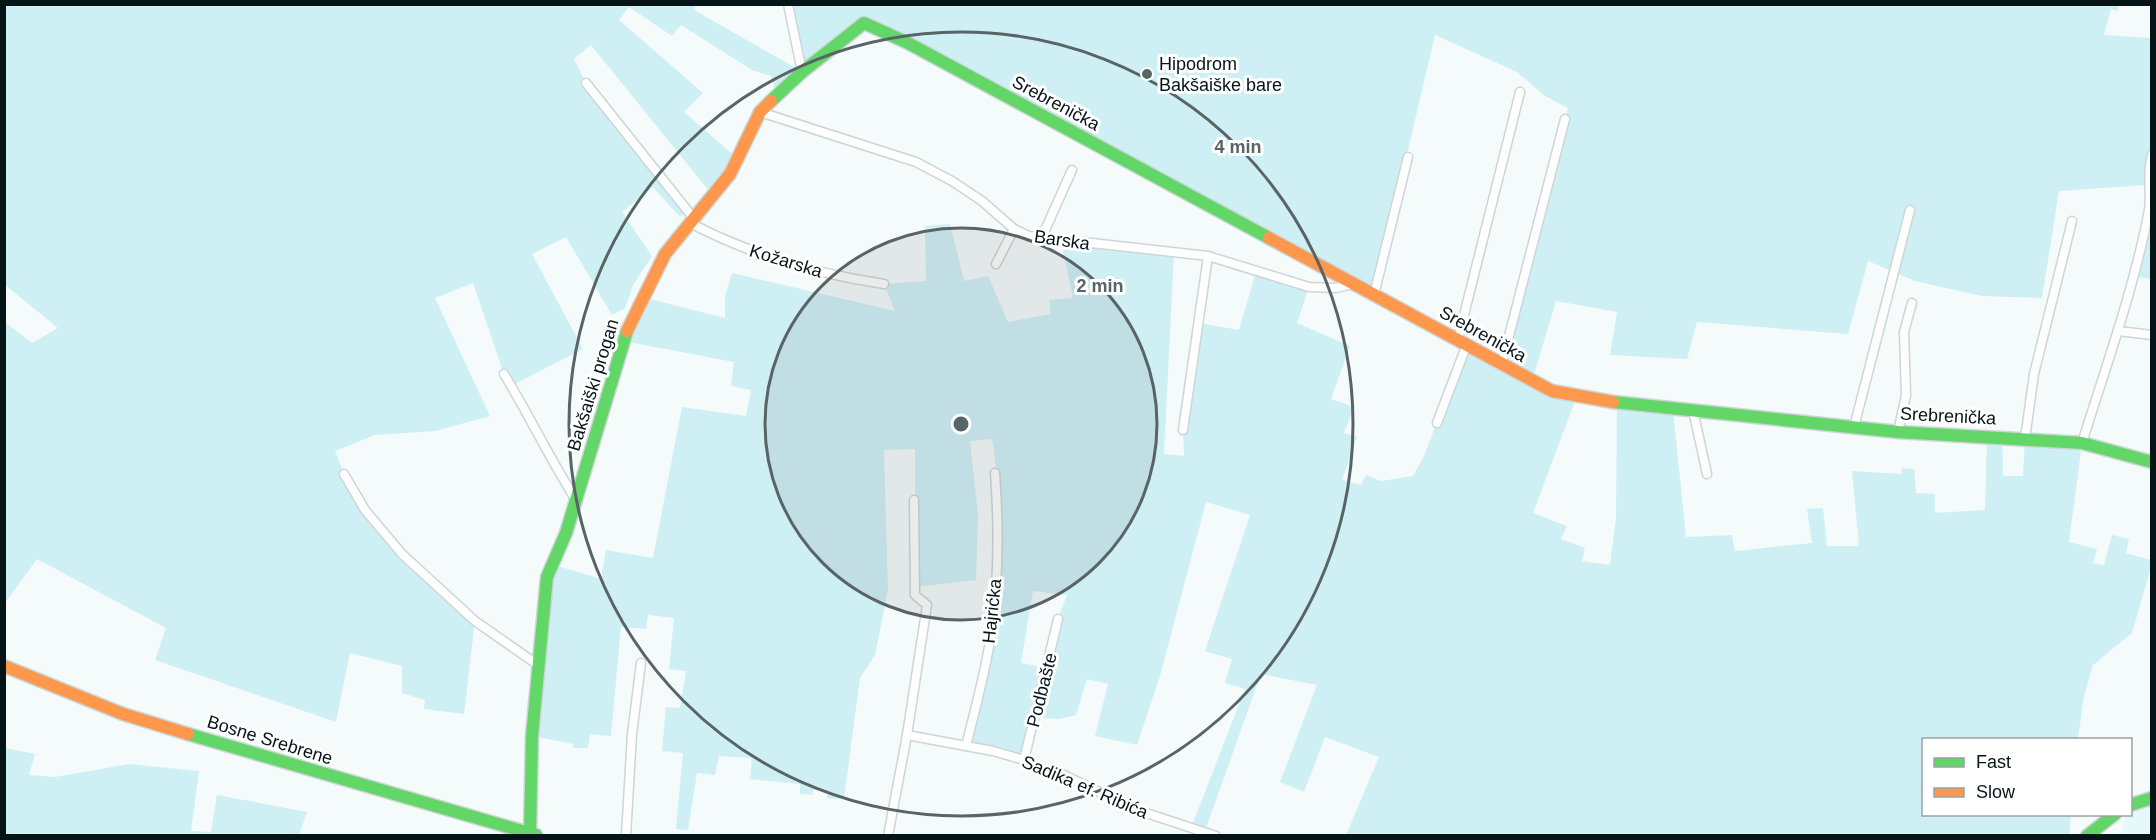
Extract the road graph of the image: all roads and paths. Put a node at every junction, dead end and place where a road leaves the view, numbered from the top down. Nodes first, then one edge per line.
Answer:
1 (788, 4) edge
2 (864, 23) joint
3 (802, 72) junction
4 (586, 83) dead end
5 (1520, 92) dead end
6 (760, 112) junction
7 (1565, 119) dead end
8 (2151, 155) edge
9 (1408, 157) dead end
10 (1072, 170) dead end
11 (2151, 207) edge
12 (1910, 210) dead end
13 (2072, 221) dead end
14 (693, 222) junction
15 (1014, 229) junction
16 (1041, 239) junction
17 (1208, 256) junction
18 (996, 264) dead end
19 (884, 284) dead end
20 (1353, 284) junction
21 (1374, 295) junction
22 (1912, 303) dead end
23 (2118, 331) junction
24 (2151, 335) edge
25 (1462, 342) junction
26 (1502, 363) junction
27 (504, 374) dead end
28 (1693, 410) junction
29 (1437, 423) dead end
30 (1854, 427) junction
31 (1183, 430) dead end
32 (1899, 432) junction
33 (2025, 439) junction
34 (2082, 443) junction
35 (2151, 462) edge
36 (995, 473) dead end
37 (344, 474) dead end
38 (1707, 474) dead end
39 (576, 500) junction
40 (914, 500) dead end
41 (1058, 619) dead end
42 (641, 663) dead end
43 (538, 665) junction
44 (4, 666) edge
45 (907, 735) junction
46 (966, 746) junction
47 (1024, 760) junction
48 (2151, 798) edge
49 (2132, 805) edge
50 (2112, 816) edge
51 (533, 835) edge
52 (626, 836) edge
53 (888, 836) edge
54 (1216, 836) edge
55 (2087, 836) edge

1 - 3 street
2 - 3 street, Bakšaiški progan
2 - 20 street, Srebrenička
3 - 6 street, Bakšaiški progan
4 - 14 street
5 - 25 street
6 - 14 street, Bakšaiški progan
6 - 15 street, Barska
7 - 26 street
8 - 11 street
9 - 21 street
10 - 16 street
11 - 23 street
12 - 30 street
13 - 33 street
14 - 19 street, Kožarska
14 - 39 street, Bakšaiški progan
15 - 16 street, Barska
15 - 18 street
16 - 17 street, Barska
17 - 20 street, Barska
17 - 31 street
20 - 21 street, Srebrenička
21 - 25 street, Srebrenička
22 - 32 street
23 - 24 street
23 - 34 street
25 - 26 street, Srebrenička
25 - 29 street
26 - 28 street, Srebrenička
27 - 39 street
28 - 30 street, Srebrenička
28 - 38 street
30 - 32 street, Srebrenička
32 - 33 street, Srebrenička
33 - 34 street, Srebrenička
34 - 35 street, Srebrenička
36 - 46 street, Hajrićka
37 - 43 street
39 - 43 street, Bakšaiški progan
40 - 45 street
41 - 47 street, Podbašte
42 - 52 street
43 - 51 street, Bakšaiški progan
44 - 51 street, Bosne Srebrene
45 - 46 street, Sadika ef. Ribića
45 - 53 street
46 - 47 street, Sadika ef. Ribića
47 - 54 street, Sadika ef. Ribića
48 - 49 street
50 - 55 street

